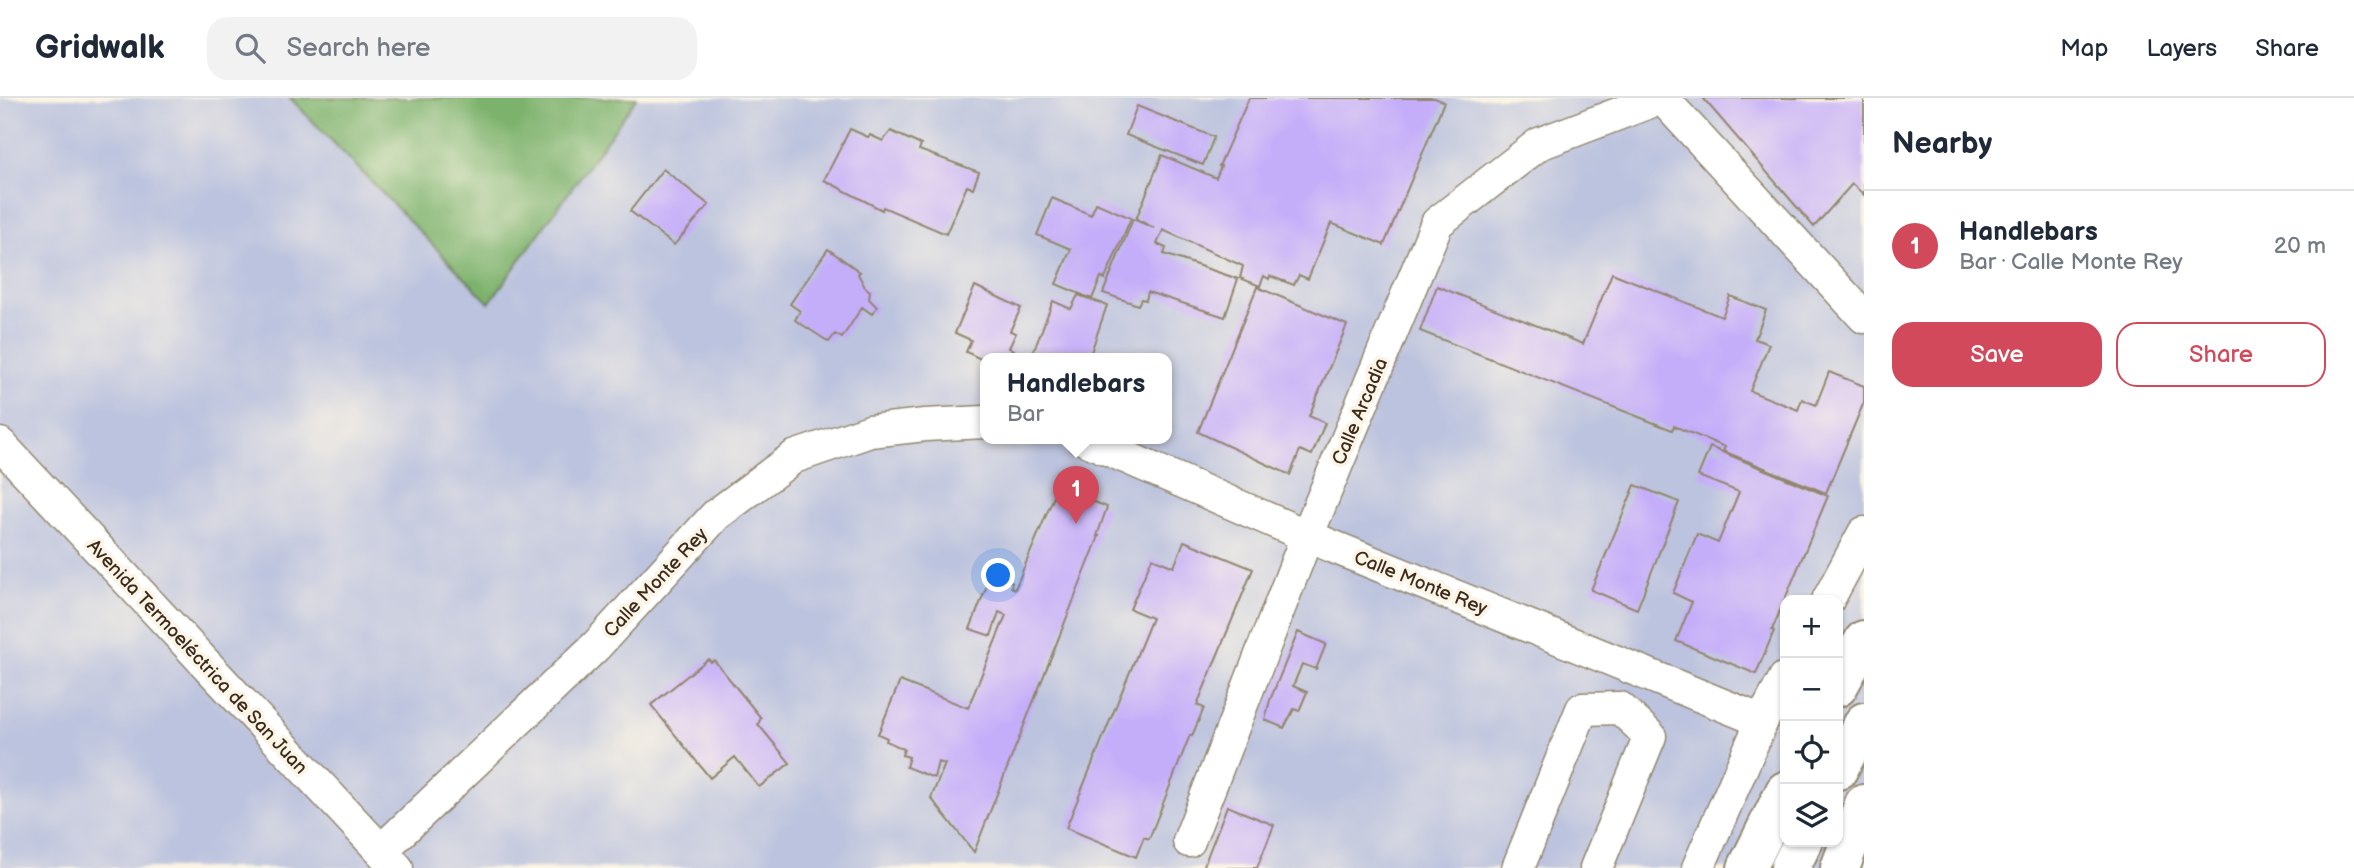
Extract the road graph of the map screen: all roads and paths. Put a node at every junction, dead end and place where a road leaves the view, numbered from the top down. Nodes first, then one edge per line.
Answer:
1 (1661, 98) edge
2 (1864, 317) edge
3 (980, 422) edge
4 (0, 444) edge
5 (1096, 444) edge
6 (1864, 533) edge
7 (1307, 536) junction
8 (1831, 595) edge
9 (1864, 640) edge
10 (1635, 670) junction
11 (1843, 678) edge
12 (1780, 687) edge
13 (1620, 708) junction
14 (1762, 721) junction
15 (1864, 722) edge
16 (1843, 761) edge
17 (1780, 801) edge
18 (1864, 804) edge
19 (1189, 841) dead end
20 (1800, 847) edge
21 (389, 860) edge
22 (1518, 868) edge
23 (1596, 868) edge
24 (1698, 868) edge
25 (1748, 868) edge
26 (1790, 868) edge
27 (1840, 868) edge

1 - 2 street, Calle Arcadia
1 - 7 street, Calle Arcadia
3 - 21 street, Calle Monte Rey
4 - 21 street, Avenida Termoeléctrica de San Juan
5 - 7 street, Calle Monte Rey
6 - 8 street
7 - 10 street, Calle Monte Rey
7 - 19 street, Calle Arcadia
9 - 11 highway
10 - 13 street
10 - 14 street, Calle Monte Rey
12 - 14 street
13 - 22 street
13 - 23 street
14 - 24 street
15 - 16 highway
17 - 25 highway
18 - 27 highway
20 - 26 highway

